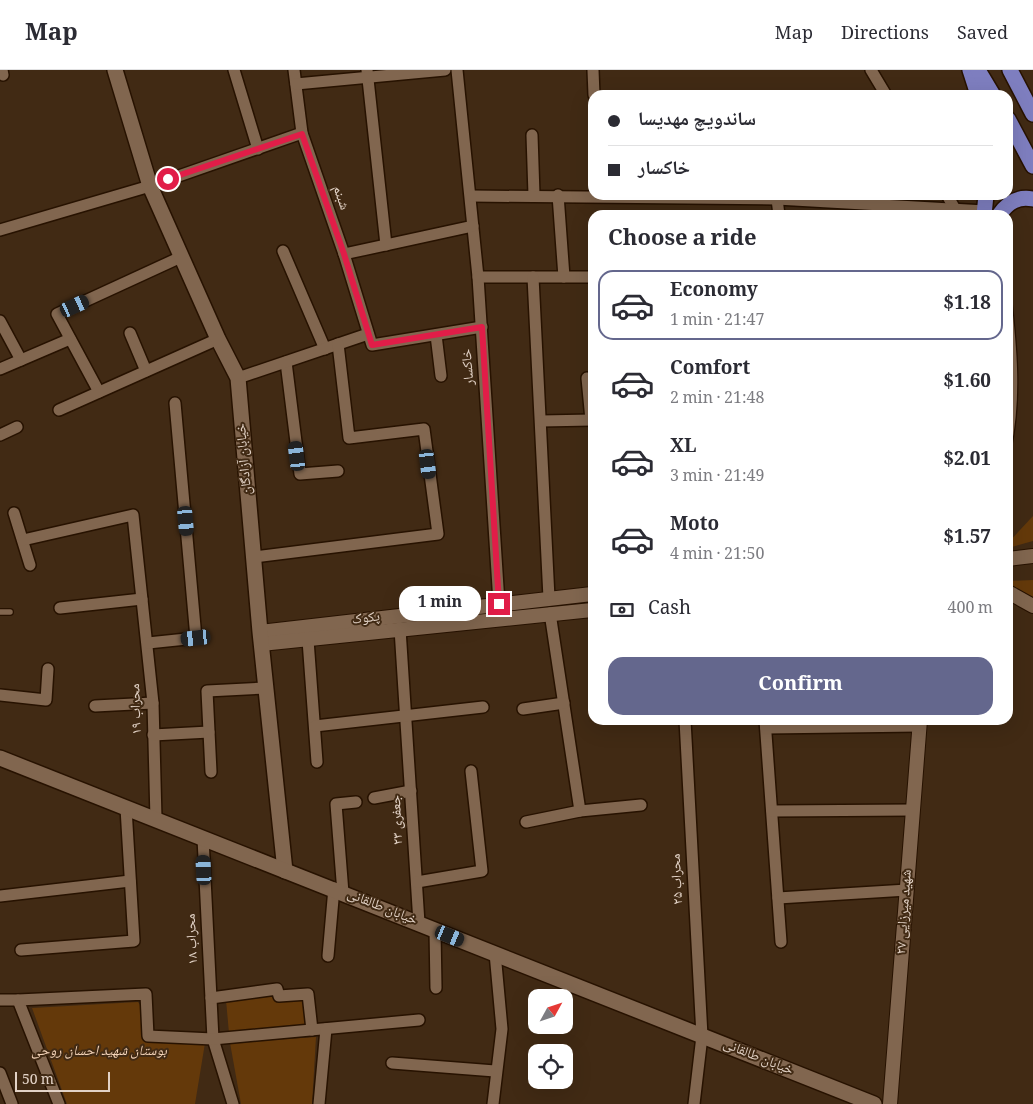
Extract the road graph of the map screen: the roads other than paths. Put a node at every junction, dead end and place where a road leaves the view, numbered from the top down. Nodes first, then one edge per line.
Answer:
1 (115, 70) edge
2 (234, 70) edge
3 (294, 70) edge
4 (445, 70) edge
5 (457, 70) edge
6 (594, 70) edge
7 (871, 70) edge
8 (970, 70) edge
9 (978, 70) edge
10 (1011, 70) edge
11 (367, 73) edge
12 (296, 84) junction
13 (594, 90) edge
14 (883, 90) edge
15 (976, 90) edge
16 (990, 90) edge
17 (1033, 102) edge
18 (1033, 114) edge
19 (1013, 128) edge
20 (302, 134) junction
21 (532, 134) dead end
22 (258, 149) junction
23 (1033, 166) edge
24 (150, 186) junction
25 (534, 195) junction
26 (558, 195) junction
27 (588, 195) edge
28 (471, 196) junction
29 (1033, 199) edge
30 (840, 200) edge
31 (950, 200) edge
32 (955, 209) junction
33 (962, 210) edge
34 (996, 210) edge
35 (473, 226) junction
36 (0, 230) edge
37 (386, 245) junction
38 (283, 251) dead end
39 (344, 254) junction
40 (181, 257) junction
41 (533, 277) junction
42 (564, 277) junction
43 (588, 277) edge
44 (478, 278) junction
45 (0, 321) edge
46 (482, 327) junction
47 (130, 332) dead end
48 (368, 334) junction
49 (436, 336) junction
50 (70, 339) junction
51 (218, 339) junction
52 (338, 344) junction
53 (325, 349) junction
54 (21, 360) junction
55 (286, 362) junction
56 (1013, 366) edge
57 (0, 369) edge
58 (146, 371) junction
59 (441, 376) dead end
60 (238, 378) junction
61 (587, 378) dead end
62 (588, 386) edge
63 (98, 392) junction
64 (175, 403) dead end
65 (59, 410) dead end
66 (1013, 412) edge
67 (588, 420) edge
68 (541, 421) junction
69 (17, 427) dead end
70 (0, 435) edge
71 (338, 471) dead end
72 (14, 513) dead end
73 (23, 540) junction
74 (1033, 556) edge
75 (254, 557) junction
76 (1013, 558) edge
77 (30, 565) dead end
78 (588, 594) edge
79 (1013, 595) edge
80 (142, 598) junction
81 (549, 598) junction
82 (499, 604) junction
83 (1033, 606) edge
84 (60, 608) dead end
85 (588, 610) edge
86 (0, 612) edge
87 (10, 612) dead end
88 (550, 613) junction
89 (400, 629) junction
90 (261, 638) junction
91 (308, 640) junction
92 (148, 643) junction
93 (48, 669) dead end
94 (266, 688) junction
95 (0, 695) edge
96 (153, 703) junction
97 (564, 703) junction
98 (95, 706) dead end
99 (483, 707) dead end
100 (523, 709) dead end
101 (406, 715) junction
102 (684, 725) edge
103 (766, 725) edge
104 (920, 725) edge
105 (314, 726) junction
106 (209, 732) junction
107 (153, 736) junction
108 (0, 758) edge
109 (317, 762) dead end
110 (471, 771) dead end
111 (211, 772) dead end
112 (411, 791) junction
113 (374, 798) dead end
114 (356, 802) dead end
115 (641, 805) dead end
116 (126, 808) junction
117 (913, 810) junction
118 (580, 811) junction
119 (772, 811) junction
120 (156, 820) junction
121 (526, 822) dead end
122 (202, 838) junction
123 (286, 870) junction
124 (130, 881) junction
125 (417, 882) junction
126 (907, 890) junction
127 (338, 891) junction
128 (0, 896) edge
129 (778, 898) junction
130 (419, 923) junction
131 (435, 930) junction
132 (781, 942) dead end
133 (22, 950) dead end
134 (495, 953) junction
135 (328, 956) dead end
136 (436, 988) dead end
137 (1, 997) edge
138 (211, 998) junction
139 (18, 1000) junction
140 (419, 1020) dead end
141 (326, 1029) junction
142 (312, 1030) junction
143 (702, 1036) junction
144 (213, 1039) junction
145 (392, 1063) dead end
146 (495, 1072) junction
147 (0, 1073) edge
148 (12, 1104) edge
149 (59, 1104) edge
150 (233, 1104) edge
151 (319, 1104) edge
152 (493, 1104) edge
153 (694, 1104) edge
154 (874, 1104) edge
155 (890, 1104) edge

1 - 24 main road, خیابان آزادگان
2 - 22 street
3 - 12 street, شبنم
4 - 11 street
5 - 28 street, خاکسار
6 - 13 street
7 - 14 street
8 - 15 highway
9 - 16 highway
10 - 17 highway
10 - 18 highway
11 - 12 street
11 - 37 street
12 - 20 street, شبنم
19 - 23 highway
20 - 22 street
20 - 39 street, شبنم
21 - 25 street
22 - 24 street
24 - 36 street
24 - 40 main road, خیابان آزادگان
25 - 26 street
25 - 28 street
26 - 27 street
26 - 42 street
28 - 35 street, خاکسار
29 - 34 highway
30 - 32 street
31 - 32 street
32 - 33 street
35 - 37 street
35 - 44 street, خاکسار
37 - 39 street
38 - 53 street
39 - 48 street, شبنم
40 - 50 street
40 - 51 main road, خیابان آزادگان
41 - 42 street
41 - 44 street
41 - 68 street
42 - 43 street
44 - 46 street, خاکسار
45 - 54 street
46 - 49 street
46 - 82 street, خاکسار
47 - 58 street
48 - 49 street
48 - 52 street
49 - 59 street
50 - 54 street
50 - 63 street
51 - 58 street
51 - 60 main road, خیابان آزادگان
52 - 53 street
52 - 75 street
53 - 55 street
54 - 57 street
55 - 60 street
55 - 71 street
56 - 66 lane
58 - 63 street
60 - 75 main road, خیابان آزادگان
61 - 62 street
63 - 65 street
64 - 92 street
67 - 68 street
68 - 81 street
69 - 70 street
72 - 73 street
73 - 77 street
73 - 80 street, محراب ۱۹
74 - 76 street
75 - 90 main road, خیابان آزادگان
78 - 81 street, پکوک
79 - 83 street
80 - 84 street
80 - 92 street, محراب ۱۹
81 - 82 street, پکوک
82 - 90 street, پکوک
85 - 88 street, پکوک
86 - 87 lane
88 - 89 street, پکوک
88 - 97 street
89 - 91 street, پکوک
89 - 101 street, جعفری ۲۳
90 - 91 street, پکوک
90 - 94 main road, خیابان آزادگان
91 - 105 street
92 - 96 street, محراب ۱۹
93 - 95 street
94 - 106 street
94 - 123 main road, خیابان آزادگان
96 - 98 street
96 - 107 street, محراب ۱۹
97 - 100 street
97 - 118 street
99 - 101 street
101 - 105 street
101 - 112 street, جعفری ۲۳
102 - 143 street, محراب ۲۵
103 - 119 street
104 - 117 street, شهید میرزایی ۲۷
105 - 109 street
106 - 107 street
106 - 111 street
107 - 120 street, محراب ۱۹
108 - 116 main road, خیابان طالقانی
110 - 125 street
112 - 113 street
112 - 125 street, جعفری ۲۳
114 - 127 street
115 - 118 street
116 - 120 main road, خیابان طالقانی
116 - 124 street
117 - 119 street
117 - 126 street, شهید میرزایی ۲۷
118 - 121 street
119 - 129 street
120 - 122 main road, خیابان طالقانی
122 - 123 main road, خیابان طالقانی
122 - 138 street, محراب ۱۸
123 - 127 main road, خیابان طالقانی
124 - 128 street
124 - 133 street
125 - 130 street, جعفری ۲۳
126 - 129 street
126 - 155 street, شهید میرزایی ۲۷
127 - 130 main road, خیابان طالقانی
127 - 135 street
129 - 132 street
130 - 131 main road, خیابان طالقانی
131 - 134 main road, خیابان طالقانی
131 - 136 street
134 - 143 main road, خیابان طالقانی
134 - 146 street
137 - 139 street
138 - 142 street
138 - 144 street, محراب ۱۸
139 - 144 street
139 - 149 street
140 - 141 street
141 - 142 street
141 - 151 street
142 - 144 street
143 - 153 street, محراب ۲۵
143 - 154 main road, خیابان طالقانی
144 - 150 street, محراب ۱۸
145 - 146 street
146 - 152 street
147 - 148 street

